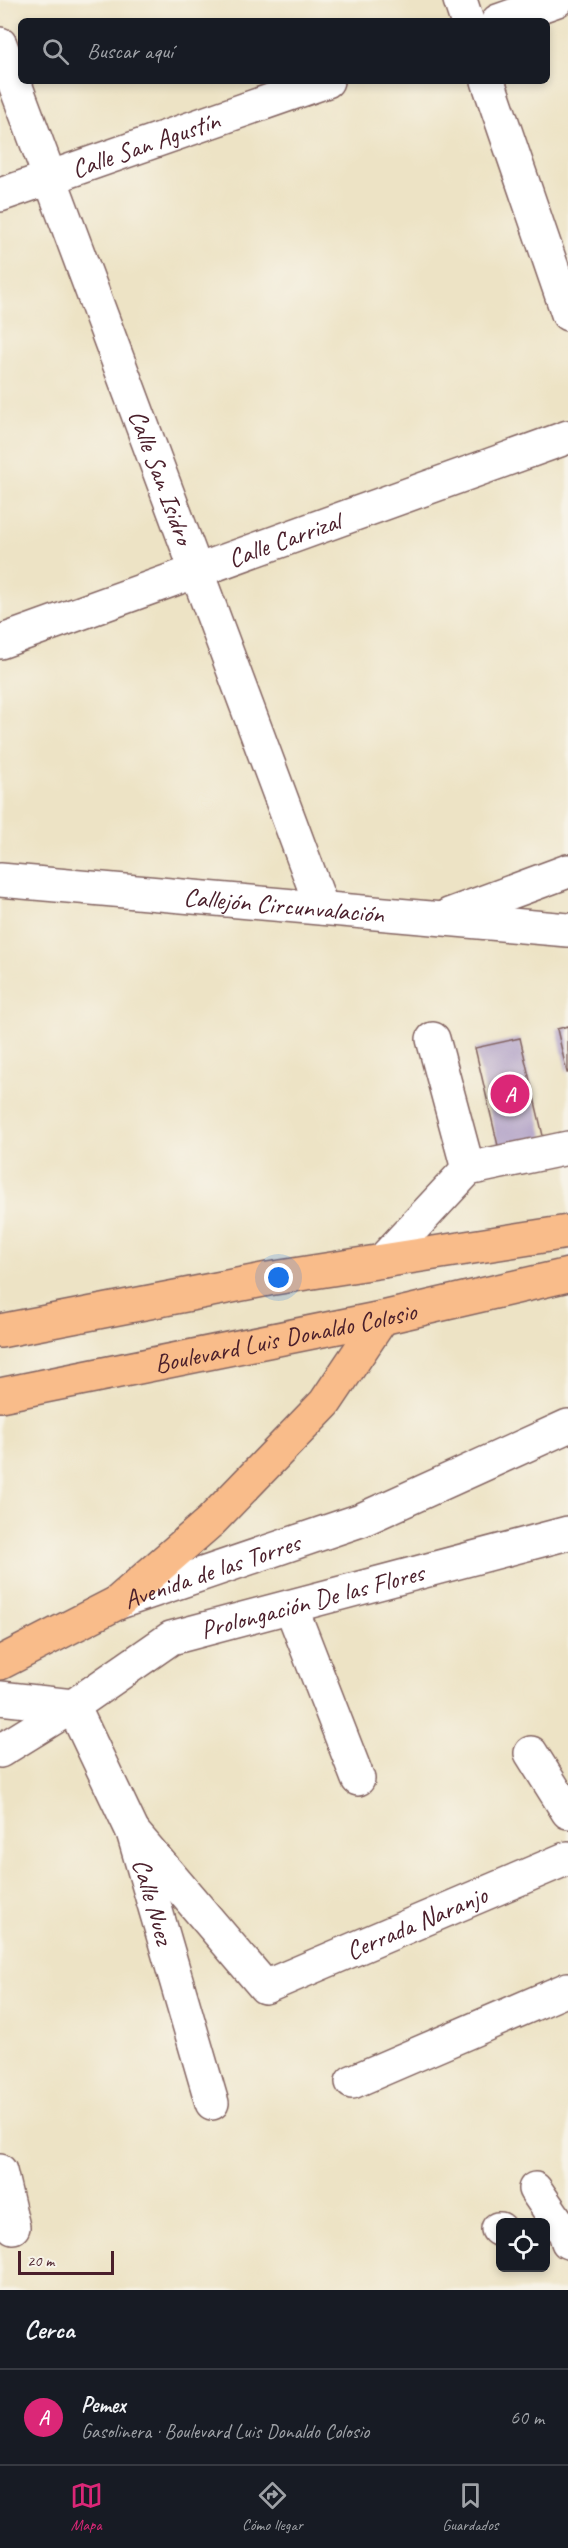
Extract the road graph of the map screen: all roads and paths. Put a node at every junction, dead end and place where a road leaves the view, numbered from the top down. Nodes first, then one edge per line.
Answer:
1 (460, 0) edge
2 (557, 0) edge
3 (466, 18) edge
4 (506, 18) edge
5 (0, 44) edge
6 (318, 84) edge
7 (489, 84) edge
8 (48, 178) junction
9 (0, 195) edge
10 (568, 314) edge
11 (568, 437) edge
12 (196, 570) junction
13 (0, 642) edge
14 (568, 871) edge
15 (0, 880) edge
16 (322, 908) junction
17 (441, 917) junction
18 (568, 930) edge
19 (434, 1039) dead end
20 (568, 1148) edge
21 (468, 1169) junction
22 (568, 1232) edge
23 (382, 1261) junction
24 (568, 1275) edge
25 (382, 1318) junction
26 (0, 1332) edge
27 (0, 1395) edge
28 (568, 1426) edge
29 (568, 1533) edge
30 (117, 1603) junction
31 (291, 1606) junction
32 (0, 1663) edge
33 (0, 1698) edge
34 (74, 1706) junction
35 (0, 1750) edge
36 (531, 1753) dead end
37 (358, 1779) dead end
38 (568, 1812) edge
39 (133, 1832) junction
40 (568, 1858) edge
41 (568, 1989) edge
42 (352, 2082) dead end
43 (212, 2103) dead end
44 (0, 2171) edge
45 (535, 2189) dead end
46 (13, 2228) dead end
47 (560, 2236) edge

1 - 3 street
2 - 4 street
5 - 8 street, Calle San Isidro
6 - 8 street, Calle San Agustín
7 - 10 street
8 - 9 street, Calle San Agustín
8 - 12 street, Calle San Isidro
11 - 12 street, Calle Carrizal
12 - 13 street, Calle Carrizal
12 - 16 street, Calle San Isidro
14 - 17 street
15 - 16 street, Callejón Circunvalación
16 - 17 street, Callejón Circunvalación
17 - 18 street, Callejón Circunvalación
19 - 21 street
20 - 21 street
21 - 23 street
22 - 23 main road, Boulevard Luis Donaldo Colosio
23 - 26 main road, Boulevard Luis Donaldo Colosio
24 - 25 main road, Boulevard Luis Donaldo Colosio
25 - 27 main road, Boulevard Luis Donaldo Colosio
25 - 30 main road, Avenida de las Torres
28 - 30 street, Avenida de las Torres
29 - 31 street, Prolongación De las Flores
30 - 32 main road
31 - 34 street, Prolongación De las Flores
31 - 37 street
33 - 34 street
34 - 35 street, Prolongación De las Flores
34 - 39 street, Calle Nuez
36 - 38 street
39 - 40 street, Cerrada Naranjo
39 - 43 street, Calle Nuez
41 - 42 street
44 - 46 street
45 - 47 street

